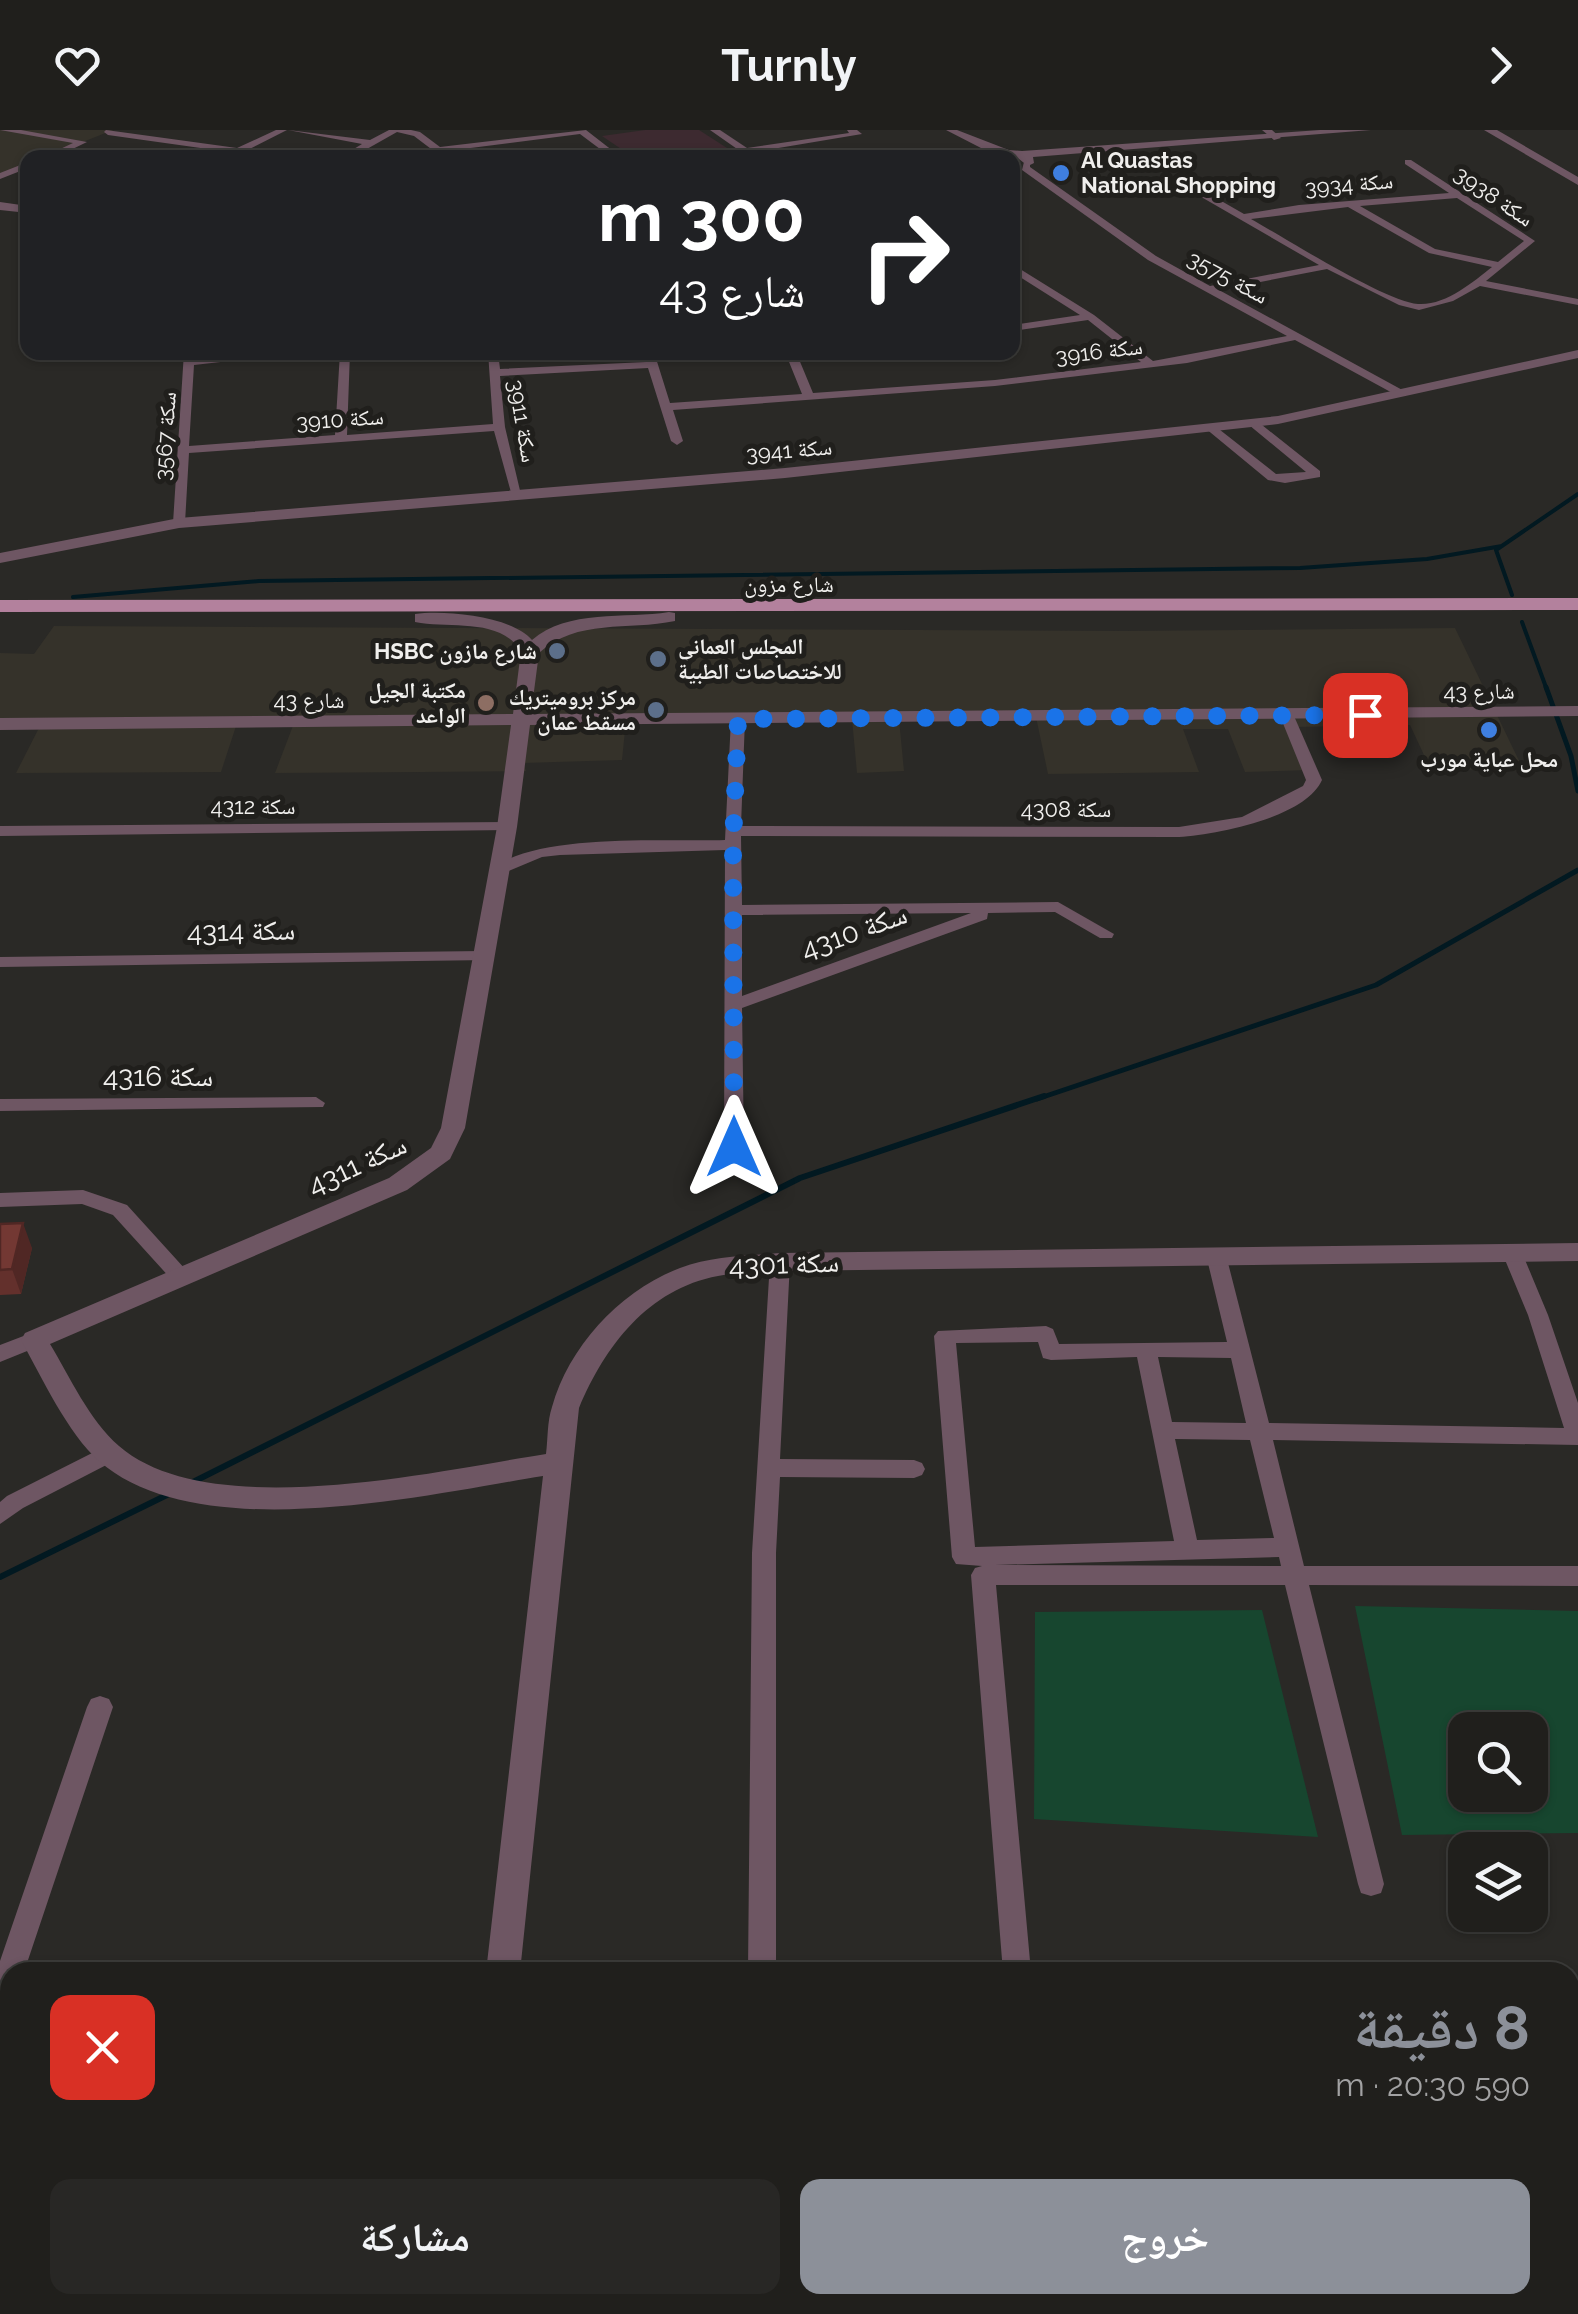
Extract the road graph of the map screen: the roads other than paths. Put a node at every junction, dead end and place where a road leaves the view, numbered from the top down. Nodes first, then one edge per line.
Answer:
1 (4, 130) edge
2 (283, 130) edge
3 (292, 130) edge
4 (397, 130) edge
5 (581, 130) edge
6 (714, 130) edge
7 (851, 130) edge
8 (950, 130) edge
9 (1266, 130) edge
10 (1366, 130) edge
11 (110, 131) edge
12 (1490, 132) edge
13 (26, 133) junction
14 (961, 136) junction
15 (1277, 138) junction
16 (83, 142) junction
17 (0, 143) edge
18 (371, 143) junction
19 (64, 150) edge
20 (224, 150) edge
21 (240, 150) edge
22 (358, 150) edge
23 (438, 150) joint
24 (608, 150) edge
25 (744, 150) joint
26 (974, 150) edge
27 (1002, 150) edge
28 (1022, 157) joint
29 (1408, 162) dead end
30 (1020, 172) edge
31 (1180, 181) dead end
32 (1578, 182) edge
33 (1042, 183) junction
34 (1458, 195) junction
35 (1350, 204) junction
36 (1243, 217) junction
37 (1499, 265) junction
38 (1329, 266) junction
39 (1020, 272) edge
40 (1476, 282) junction
41 (1208, 289) junction
42 (1578, 302) edge
43 (1090, 317) junction
44 (1020, 327) edge
45 (1296, 336) junction
46 (1578, 354) edge
47 (189, 360) edge
48 (345, 360) edge
49 (493, 360) edge
50 (637, 360) edge
51 (649, 360) edge
52 (793, 360) edge
53 (1152, 365) junction
54 (494, 372) junction
55 (1402, 394) junction
56 (809, 398) junction
57 (664, 407) junction
58 (1253, 423) junction
59 (500, 427) junction
60 (1212, 428) junction
61 (341, 439) junction
62 (677, 440) dead end
63 (184, 450) junction
64 (518, 496) junction
65 (179, 522) junction
66 (0, 558) edge
67 (1578, 604) edge
68 (0, 606) edge
69 (1578, 614) edge
70 (0, 617) edge
71 (669, 617) junction
72 (420, 618) junction
73 (530, 651) junction
74 (1578, 712) edge
75 (1287, 716) junction
76 (738, 719) junction
77 (523, 722) junction
78 (0, 724) edge
79 (506, 827) junction
80 (0, 831) edge
81 (733, 838) junction
82 (498, 870) junction
83 (733, 910) junction
84 (994, 910) junction
85 (1106, 934) dead end
86 (483, 956) junction
87 (0, 962) edge
88 (734, 1005) junction
89 (316, 1102) dead end
90 (0, 1104) edge
91 (734, 1147) dead end
92 (0, 1200) edge
93 (1578, 1252) edge
94 (1513, 1256) junction
95 (1218, 1259) junction
96 (780, 1262) junction
97 (178, 1275) junction
98 (34, 1340) junction
99 (1146, 1349) junction
100 (1239, 1350) junction
101 (0, 1354) edge
102 (1162, 1430) junction
103 (1260, 1433) junction
104 (1578, 1437) edge
105 (108, 1454) junction
106 (558, 1462) junction
107 (767, 1468) junction
108 (914, 1469) dead end
109 (0, 1515) edge
110 (1287, 1547) junction
111 (1187, 1550) junction
112 (1294, 1576) junction
113 (1578, 1576) edge
114 (100, 1708) dead end
115 (1371, 1884) dead end
116 (14, 1962) edge
117 (504, 1962) edge
118 (762, 1962) edge
119 (1016, 1962) edge

1 - 13 street
2 - 21 street
3 - 18 street
4 - 18 street
4 - 23 street
5 - 23 street
5 - 24 street
6 - 25 street
7 - 25 street
8 - 14 street
9 - 15 street
10 - 15 street
11 - 16 street
11 - 20 street
12 - 32 street
13 - 16 street
13 - 17 street
14 - 26 street
14 - 27 street
15 - 28 street
16 - 19 street
18 - 22 street
28 - 33 street, سكة 3575
29 - 34 street, سكة 3938
30 - 33 street, سكة 3575
31 - 36 street
33 - 41 street, سكة 3575
34 - 35 street, سكة 3934
34 - 37 street, سكة 3938
35 - 36 street, سكة 3934
35 - 37 street
36 - 38 street
37 - 40 street
38 - 40 street
38 - 41 street
39 - 43 street
40 - 42 street
41 - 45 street, سكة 3575
43 - 44 street
43 - 53 street
45 - 53 street, سكة 3916
45 - 55 street, سكة 3575
46 - 55 street, سكة 3941
47 - 63 street, سكة 3567
48 - 61 street
49 - 54 street, سكة 3911
50 - 54 street
51 - 57 street
52 - 56 street
53 - 56 street, سكة 3916
54 - 59 street, سكة 3911
55 - 58 street, سكة 3941
56 - 57 street, سكة 3916
57 - 62 street
58 - 60 street, سكة 3941
58 - 60 street
59 - 61 street, سكة 3910
59 - 64 street, سكة 3911
60 - 64 street, سكة 3941
61 - 63 street, سكة 3910
63 - 65 street, سكة 3567
64 - 65 street, سكة 3941
65 - 66 street, سكة 3941
67 - 68 main road, شارع مزون
69 - 71 main road, شارع مزون
70 - 72 main road, شارع مزون
71 - 72 main road, شارع مزون
71 - 73 street
72 - 73 street
73 - 77 street, سكة 4311
74 - 75 street, شارع 43
75 - 76 street, شارع 43
75 - 81 street, سكة 4308
76 - 77 street, شارع 43
76 - 81 street
77 - 78 street, شارع 43
77 - 79 street, سكة 4311
79 - 80 street, سكة 4312
79 - 82 street, سكة 4311
81 - 82 street
81 - 83 street
82 - 86 street, سكة 4311
83 - 84 street, سكة 4310
83 - 88 street
84 - 85 street, سكة 4310
84 - 88 street, سكة 4310
86 - 87 street, سكة 4314
86 - 97 street, سكة 4311
88 - 91 street
89 - 90 street, سكة 4316
92 - 97 street
93 - 94 street, سكة 4301
94 - 95 street, سكة 4301
94 - 104 street
95 - 96 street, سكة 4301
95 - 100 street
96 - 106 street, سكة 4301
96 - 107 street
97 - 98 street, سكة 4311
98 - 101 street, سكة 4311
98 - 105 street
99 - 100 street
99 - 102 street
99 - 111 street
100 - 103 street
102 - 103 street
102 - 111 street
103 - 104 street
103 - 110 street
105 - 106 street
105 - 109 street
106 - 117 street, سكة 4301
107 - 108 street
107 - 118 street
110 - 111 street
110 - 112 street
112 - 113 street
112 - 115 street
112 - 119 street
114 - 116 street

